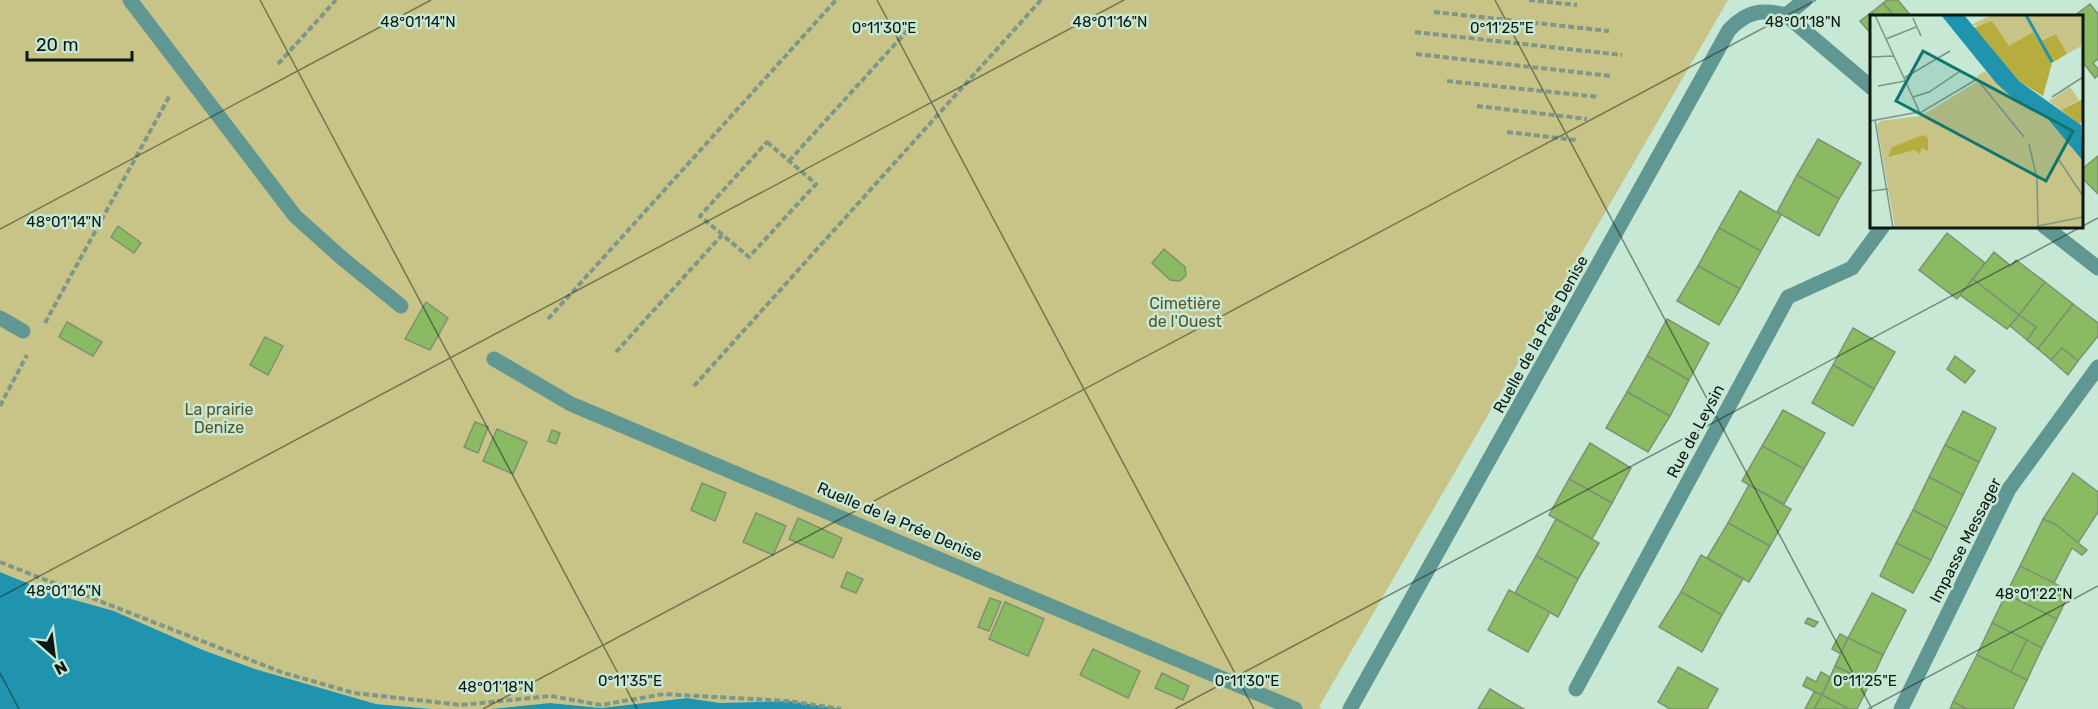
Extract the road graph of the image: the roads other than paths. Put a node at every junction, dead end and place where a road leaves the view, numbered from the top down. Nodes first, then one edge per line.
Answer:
1 (130, 0) edge
2 (1805, 0) edge
3 (1786, 15) junction
4 (1870, 86) edge
5 (1882, 228) edge
6 (2047, 228) edge
7 (2098, 268) edge
8 (401, 306) dead end
9 (0, 318) edge
10 (23, 331) dead end
11 (494, 359) dead end
12 (2098, 367) edge
13 (1576, 689) dead end
14 (1295, 709) edge
15 (1350, 709) edge
16 (1901, 709) edge

1 - 8 street
2 - 3 street
3 - 4 street
3 - 15 street, Ruelle de la Prée Denise
5 - 13 street, Rue de Leysin
6 - 7 street
9 - 10 street
11 - 14 street, Ruelle de la Prée Denise
12 - 16 street, Impasse Messager

